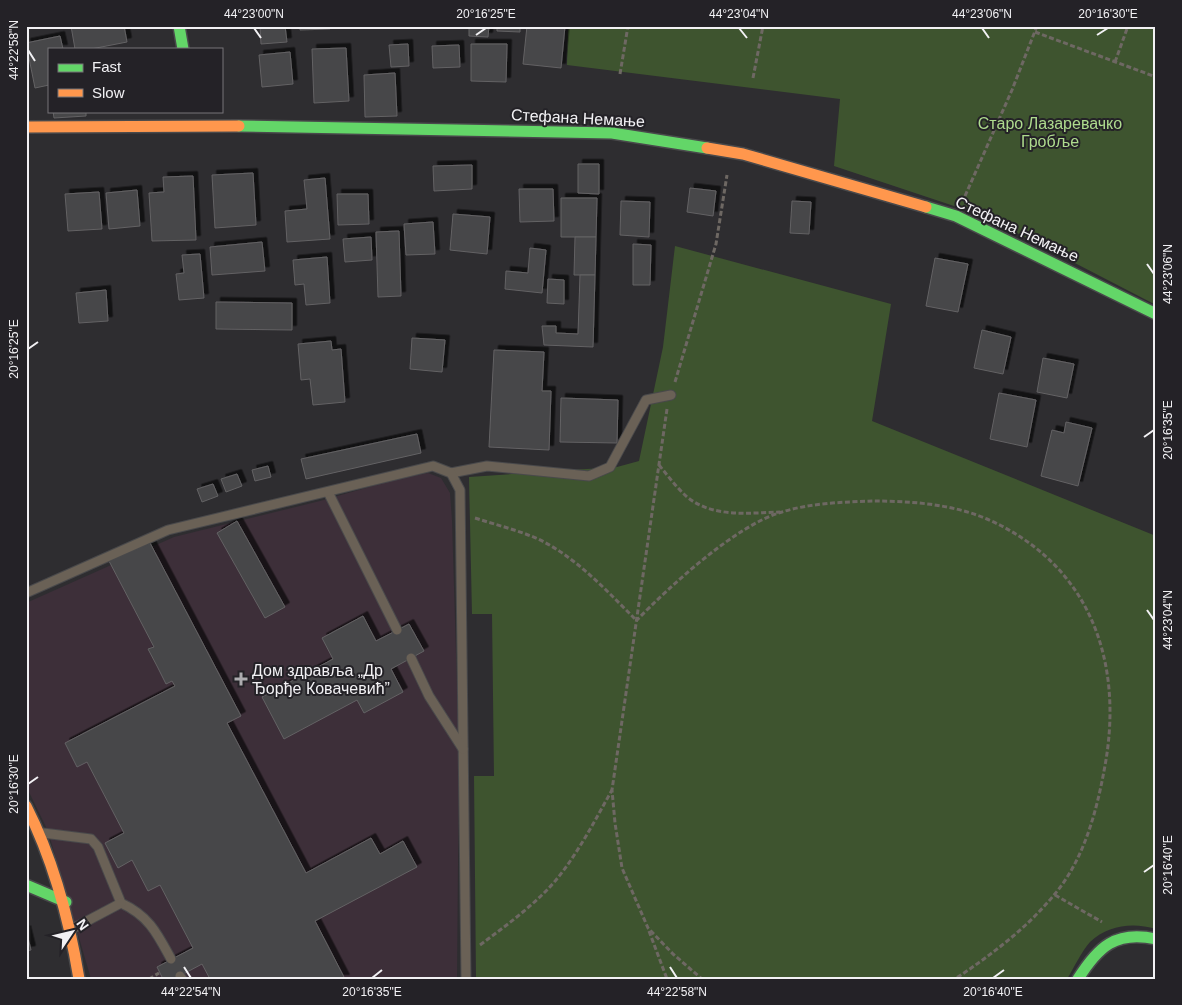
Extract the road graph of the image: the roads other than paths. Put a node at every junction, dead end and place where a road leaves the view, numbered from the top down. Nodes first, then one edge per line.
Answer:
1 (179, 26) edge
2 (183, 48) edge
3 (192, 112) edge
4 (195, 125) junction
5 (26, 127) edge
6 (1156, 314) edge
7 (671, 395) dead end
8 (452, 473) junction
9 (328, 492) junction
10 (26, 594) edge
11 (397, 630) dead end
12 (411, 658) dead end
13 (463, 749) junction
14 (26, 806) edge
15 (40, 832) junction
16 (26, 885) edge
17 (66, 902) junction
18 (121, 903) junction
19 (72, 929) junction
20 (1156, 939) edge
21 (172, 959) dead end
22 (79, 979) edge
23 (466, 979) edge
24 (1078, 979) edge

1 - 2 street
3 - 4 street
4 - 5 street, Стефана Немање
4 - 6 street, Стефана Немање
7 - 8 lane
8 - 9 lane
8 - 13 lane
9 - 10 lane
9 - 11 lane
12 - 13 lane
13 - 23 lane
14 - 15 street
15 - 17 street
15 - 18 lane
16 - 17 street
17 - 19 street
18 - 19 lane
18 - 21 lane
19 - 22 street
20 - 24 street

